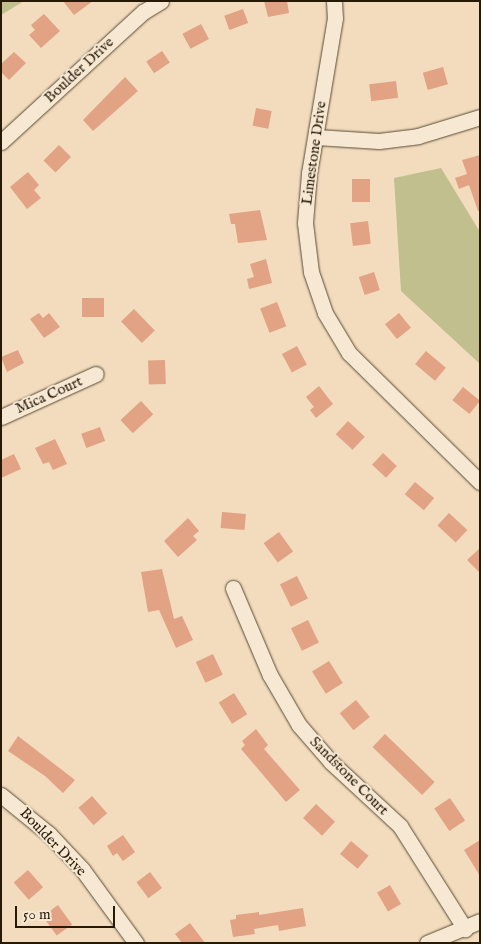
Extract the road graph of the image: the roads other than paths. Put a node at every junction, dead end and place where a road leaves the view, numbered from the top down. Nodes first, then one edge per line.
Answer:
1 (161, 1) edge
2 (334, 1) edge
3 (480, 117) edge
4 (316, 137) junction
5 (1, 142) edge
6 (96, 374) dead end
7 (1, 417) edge
8 (480, 482) edge
9 (233, 588) dead end
10 (1, 795) edge
11 (480, 920) edge
12 (465, 929) junction
13 (136, 943) edge
14 (427, 943) edge

1 - 5 street, Boulder Drive
2 - 4 street, Limestone Drive
3 - 4 street
4 - 8 street, Limestone Drive
6 - 7 street, Mica Court
9 - 12 street, Sandstone Court
10 - 13 street, Boulder Drive
11 - 12 street
12 - 14 street

